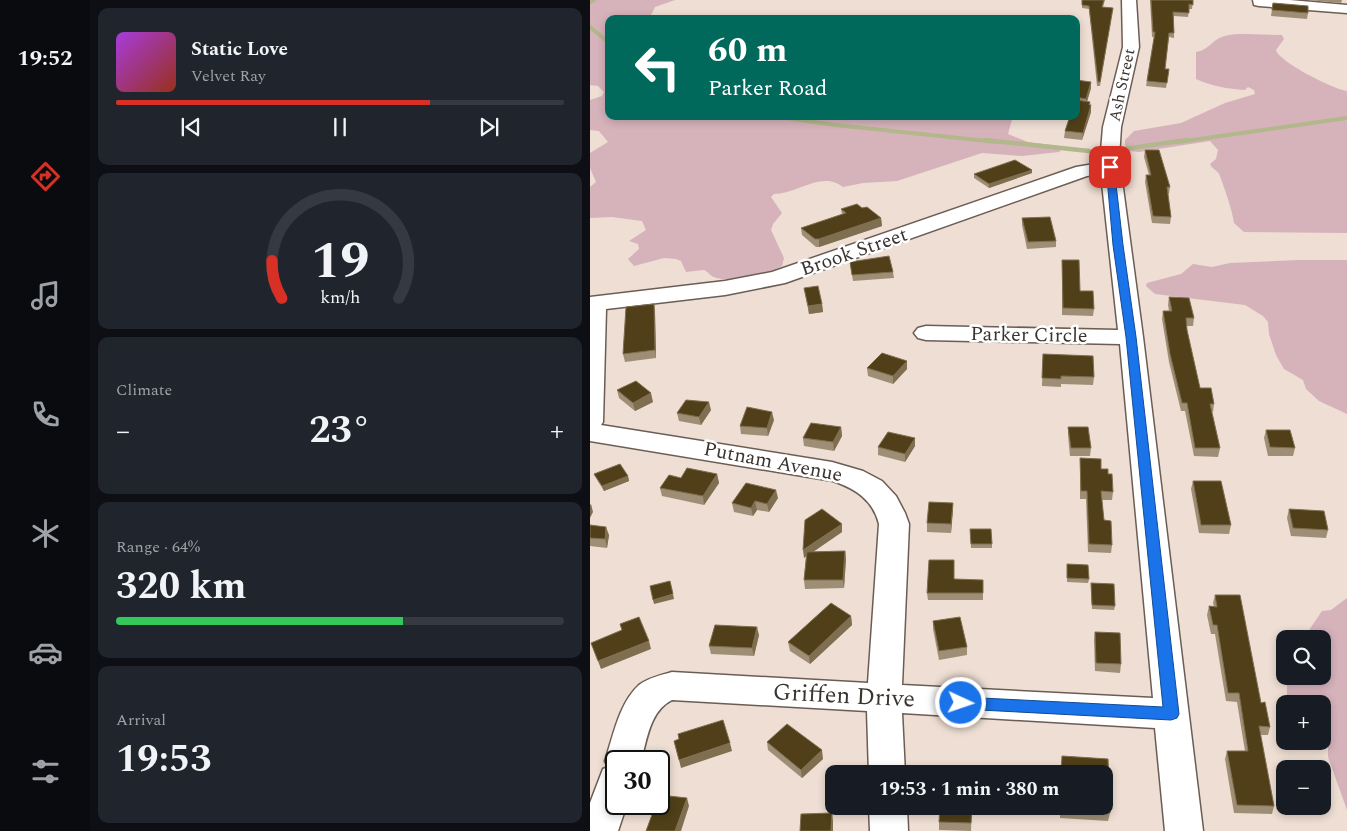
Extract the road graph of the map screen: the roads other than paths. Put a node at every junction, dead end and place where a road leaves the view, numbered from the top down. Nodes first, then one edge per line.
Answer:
1 (1129, 0) edge
2 (1259, 2) dead end
3 (1347, 9) edge
4 (1110, 167) junction
5 (593, 304) edge
6 (926, 333) dead end
7 (1131, 337) junction
8 (590, 422) edge
9 (590, 432) edge
10 (884, 699) junction
11 (1171, 714) junction
12 (626, 750) edge
13 (887, 765) edge
14 (605, 813) edge
15 (888, 815) edge
16 (599, 831) edge
17 (889, 831) edge
18 (1184, 831) edge

1 - 4 street, Ash Street
2 - 3 street
4 - 5 street, Brook Street
4 - 7 street, Ash Street
5 - 8 street
6 - 7 street, Parker Circle
7 - 11 street, Ash Street
9 - 10 street, Putnam Avenue
10 - 11 street, Griffen Drive
10 - 12 street, Griffen Drive
10 - 13 street, Putnam Avenue
11 - 18 street, Ash Street
14 - 16 street
15 - 17 street

